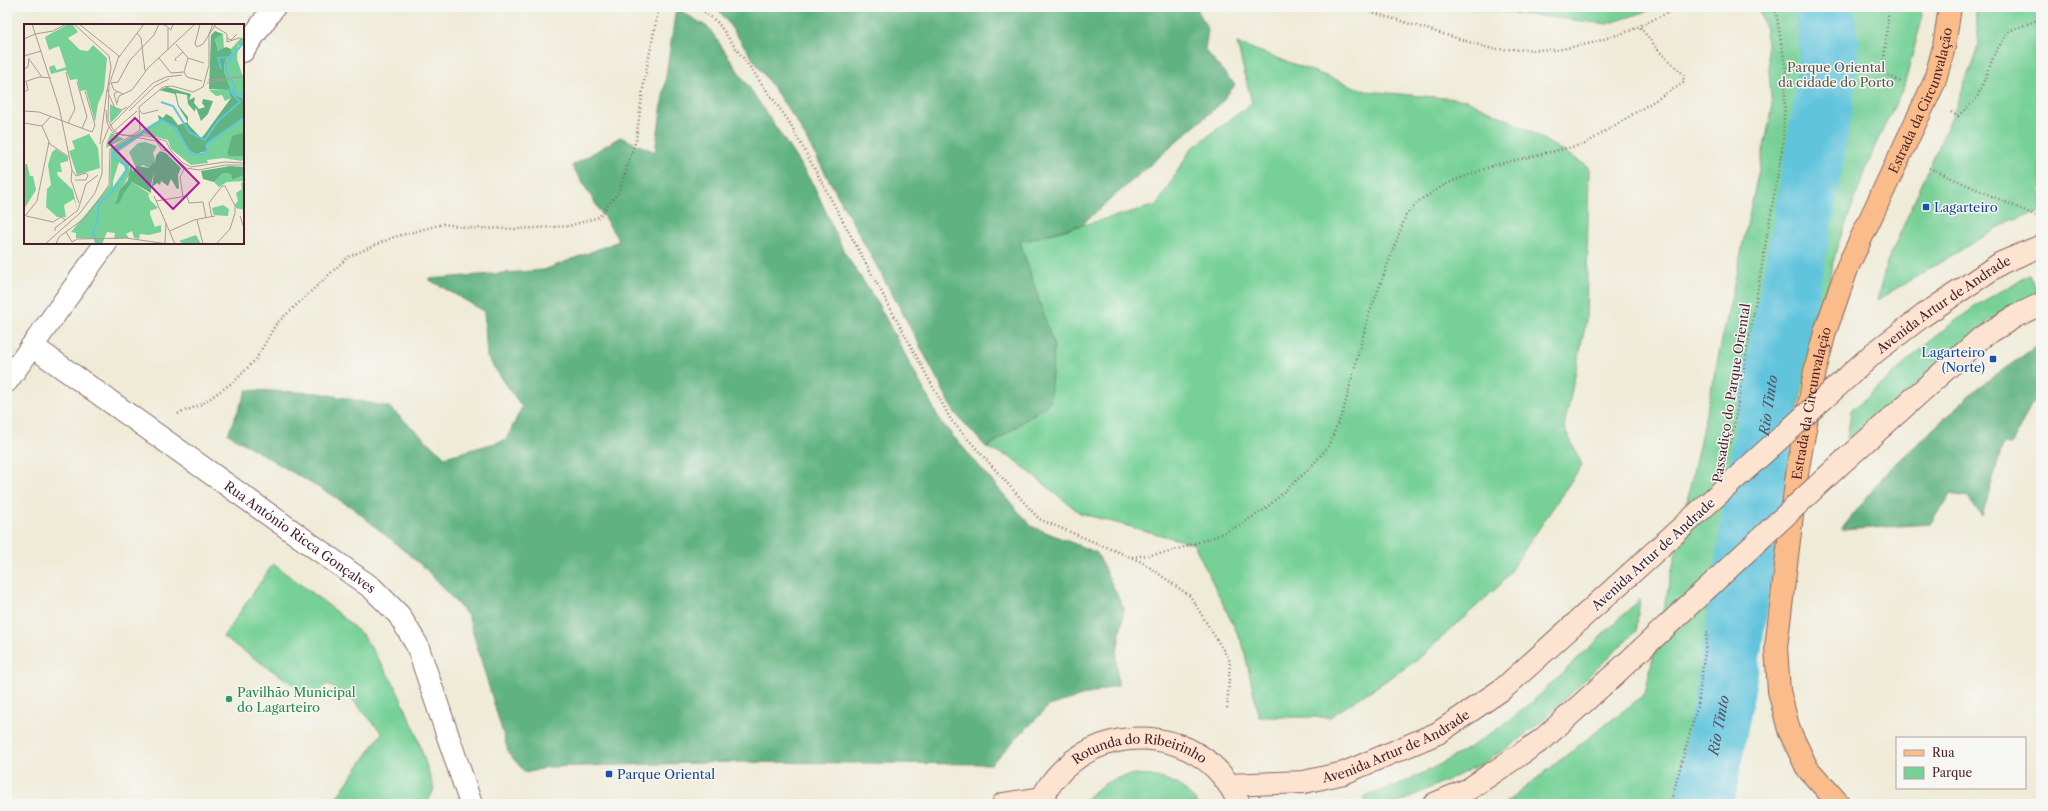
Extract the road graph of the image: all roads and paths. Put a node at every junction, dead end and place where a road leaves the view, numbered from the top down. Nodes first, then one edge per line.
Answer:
1 (274, 7) edge
2 (658, 7) edge
3 (698, 7) edge
4 (1355, 7) edge
5 (1680, 7) edge
6 (1775, 7) edge
7 (1950, 7) edge
8 (1639, 26) junction
9 (244, 50) edge
10 (1929, 168) dead end
11 (2041, 219) edge
12 (105, 244) edge
13 (2041, 246) edge
14 (2041, 304) edge
15 (32, 346) junction
16 (7, 381) edge
17 (149, 429) junction
18 (1731, 445) dead end
19 (1130, 557) junction
20 (1708, 625) dead end
21 (1227, 711) dead end
22 (1229, 784) junction
23 (1041, 801) edge
24 (471, 804) edge
25 (1004, 804) edge
26 (1239, 804) edge
27 (1434, 804) edge
28 (1670, 804) edge
29 (1839, 804) edge

1 - 9 street
2 - 17 path
3 - 19 path
4 - 8 path
5 - 8 path
6 - 18 path, Passadiço do Parque Oriental
7 - 29 main road, Estrada da Circunvalação
8 - 19 path
10 - 11 path
12 - 15 street
13 - 22 main road, Avenida Artur de Andrade, bridge
14 - 27 main road, bridge
15 - 16 street
15 - 17 street, Rua António Ricca Gonçalves
17 - 24 street, Rua António Ricca Gonçalves
19 - 21 path
20 - 28 path
22 - 23 main road, Rotunda do Ribeirinho
22 - 26 main road, Rotunda do Ribeirinho
23 - 25 main road

